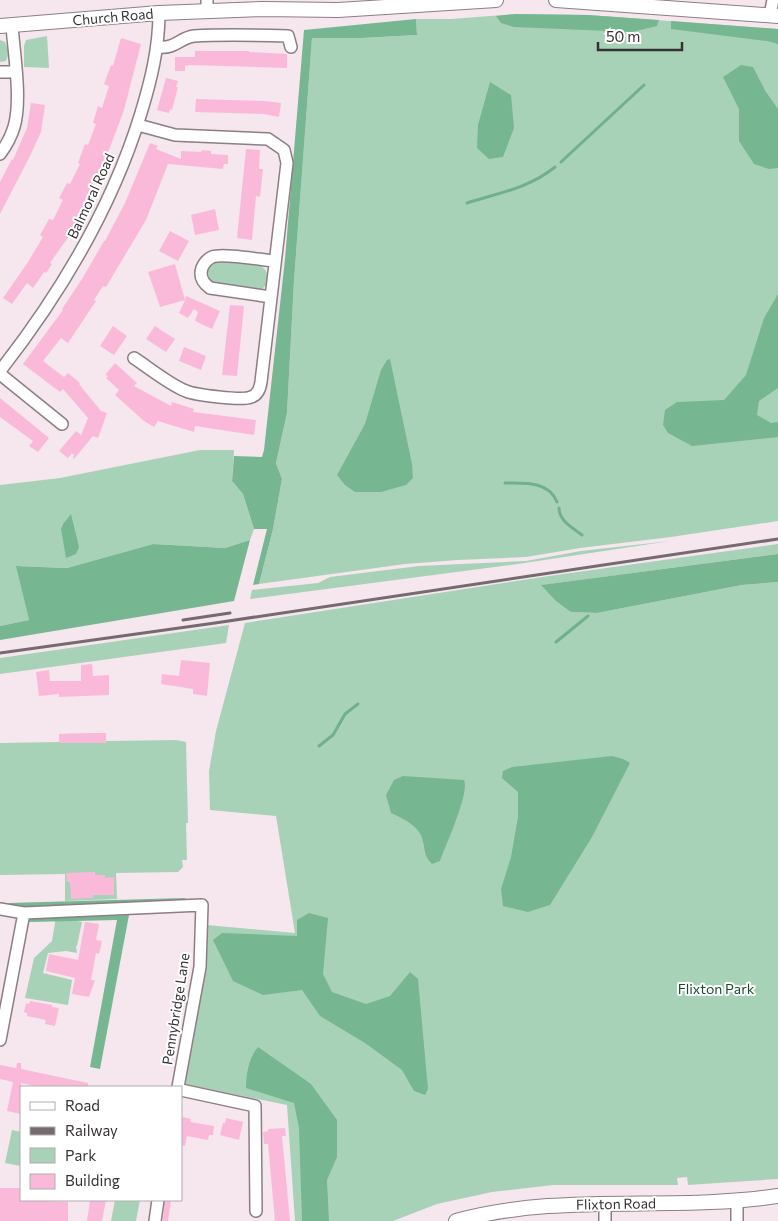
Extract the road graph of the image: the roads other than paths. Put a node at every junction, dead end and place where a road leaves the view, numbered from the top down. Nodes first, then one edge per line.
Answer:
1 (496, 0) edge
2 (556, 0) edge
3 (773, 0) edge
4 (207, 5) edge
5 (159, 13) junction
6 (774, 15) edge
7 (6, 26) edge
8 (158, 47) junction
9 (291, 48) dead end
10 (0, 72) edge
11 (16, 72) junction
12 (138, 125) junction
13 (0, 154) edge
14 (275, 261) junction
15 (271, 297) junction
16 (134, 358) dead end
17 (0, 372) edge
18 (62, 424) dead end
19 (0, 910) edge
20 (24, 913) junction
21 (0, 1040) edge
22 (178, 1086) edge
23 (182, 1090) edge
24 (778, 1196) edge
25 (737, 1200) junction
26 (158, 1201) edge
27 (605, 1205) junction
28 (256, 1211) dead end
29 (498, 1216) edge
30 (154, 1221) edge
31 (456, 1221) edge
32 (605, 1221) edge
33 (737, 1221) edge

1 - 4 main road, Church Road
2 - 6 main road
3 - 6 street
4 - 5 main road, Church Road
5 - 7 main road, Church Road
5 - 8 street, Balmoral Road
7 - 11 street
8 - 9 street
8 - 12 street, Balmoral Road
10 - 11 street
11 - 13 street
12 - 14 street
12 - 17 street, Balmoral Road
14 - 15 street
14 - 15 street
15 - 16 street
17 - 18 street
19 - 20 street
20 - 21 street
20 - 22 street, Pennybridge Lane
23 - 28 street
24 - 25 main road, Flixton Road
25 - 27 main road, Flixton Road
25 - 33 street
26 - 30 street
27 - 29 main road, Flixton Road
27 - 32 street
29 - 31 main road, Flixton Road

